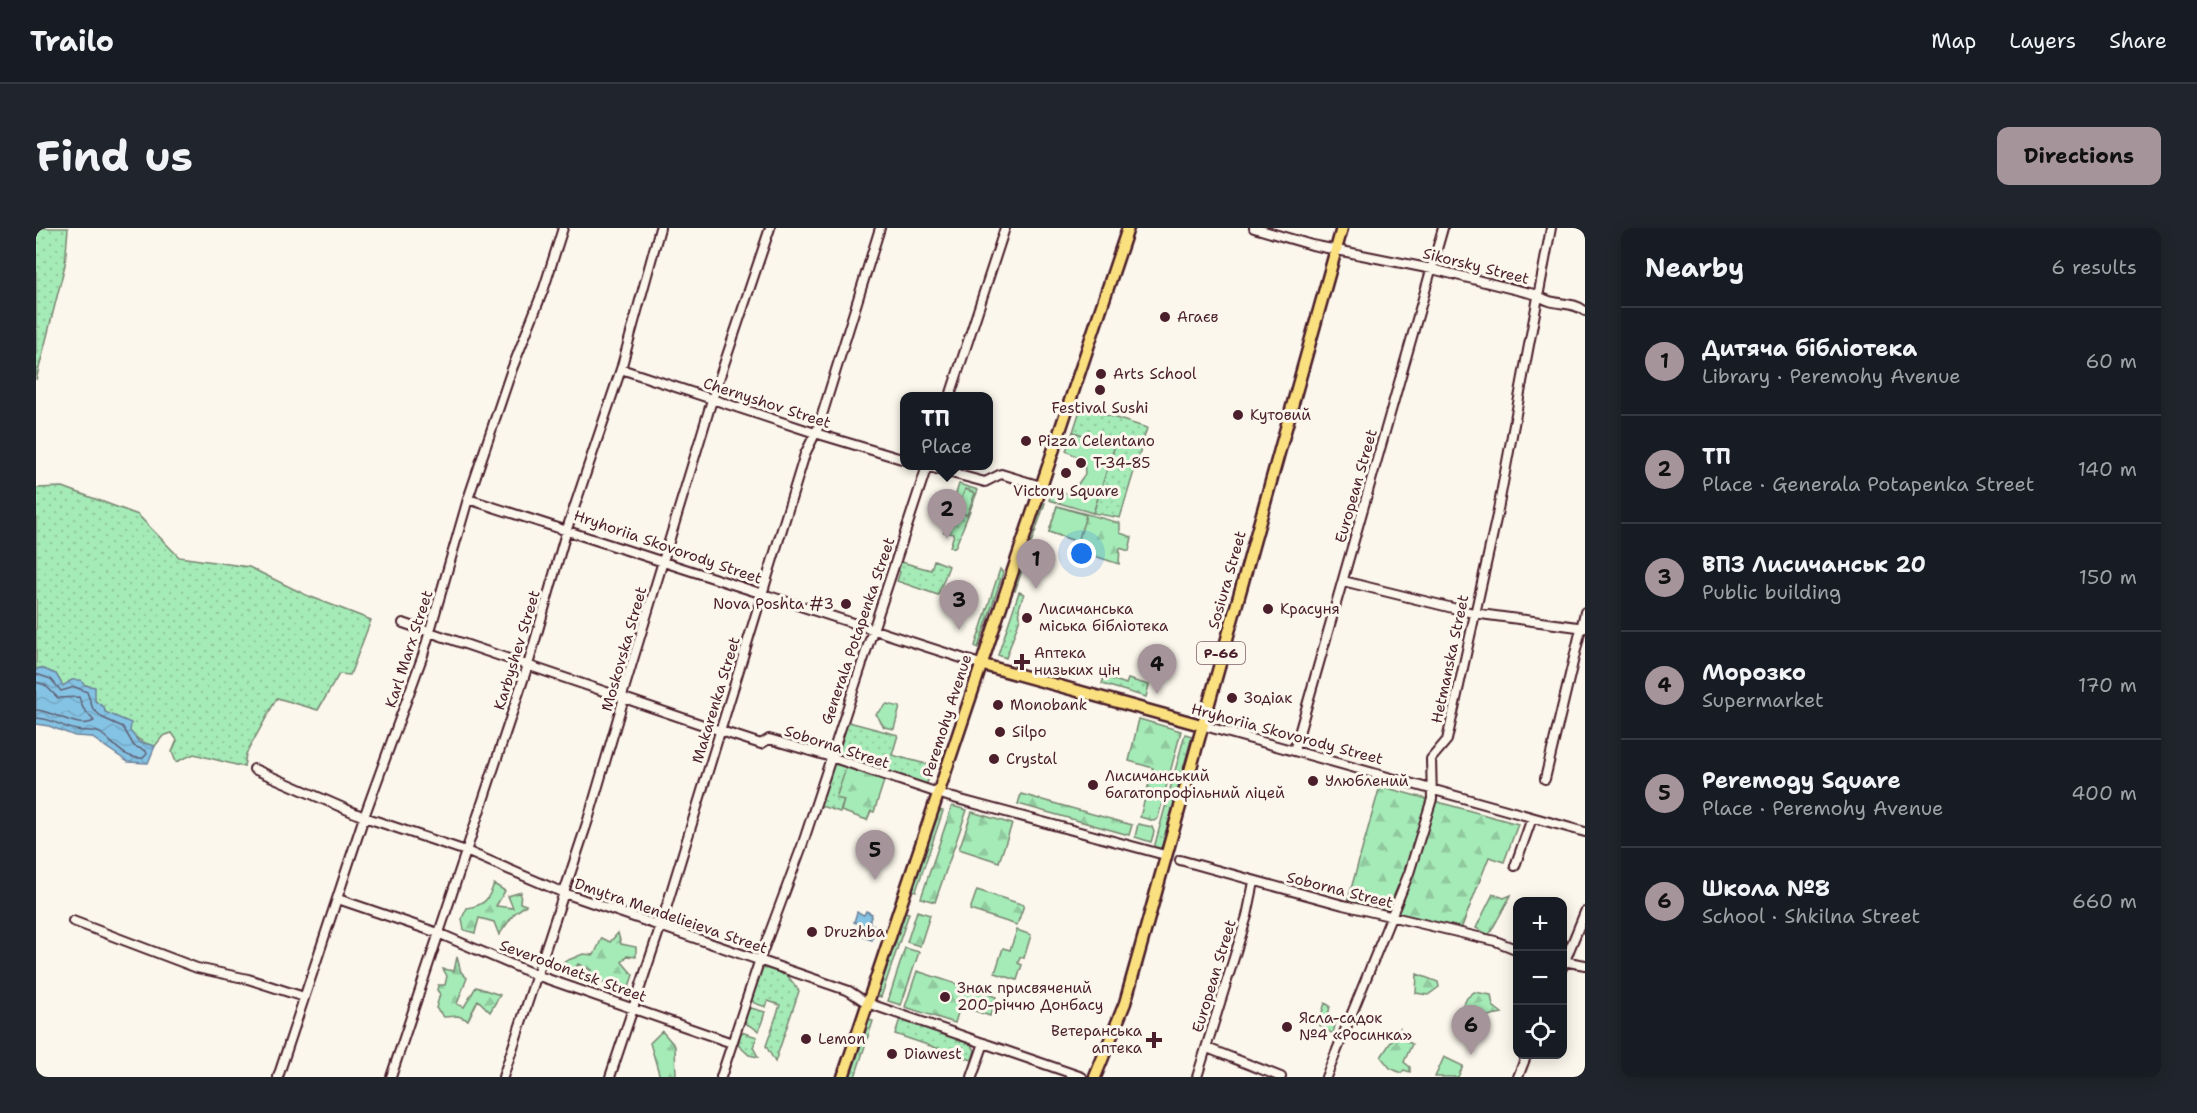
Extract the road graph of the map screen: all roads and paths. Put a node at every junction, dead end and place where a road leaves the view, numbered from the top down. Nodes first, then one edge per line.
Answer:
1 (563, 228) edge
2 (660, 228) edge
3 (770, 228) edge
4 (880, 228) edge
5 (1005, 228) edge
6 (1128, 228) edge
7 (1254, 228) edge
8 (1342, 228) edge
9 (1443, 228) edge
10 (1551, 228) edge
11 (1336, 250) junction
12 (1432, 269) junction
13 (1538, 295) junction
14 (1585, 311) edge
15 (621, 369) junction
16 (951, 392) edge
17 (712, 400) junction
18 (815, 433) junction
19 (900, 458) edge
20 (925, 470) edge
21 (941, 470) edge
22 (1041, 486) junction
23 (468, 498) junction
24 (567, 528) junction
25 (663, 562) junction
26 (1343, 581) junction
27 (762, 595) junction
28 (1585, 612) edge
29 (1473, 613) junction
30 (403, 623) dead end
31 (1583, 628) edge
32 (874, 629) junction
33 (430, 633) junction
34 (980, 664) junction
35 (528, 665) junction
36 (622, 696) junction
37 (1201, 725) junction
38 (721, 731) junction
39 (1294, 751) junction
40 (831, 757) junction
41 (254, 769) dead end
42 (1545, 779) dead end
43 (1433, 790) junction
44 (938, 792) junction
45 (363, 817) junction
46 (1533, 818) junction
47 (1585, 832) edge
48 (466, 851) junction
49 (1165, 855) junction
50 (1180, 861) dead end
51 (1515, 866) dead end
52 (1254, 882) junction
53 (564, 893) junction
54 (338, 899) junction
55 (1585, 912) edge
56 (1393, 917) junction
57 (73, 921) dead end
58 (660, 928) junction
59 (438, 933) junction
60 (1513, 948) edge
61 (1567, 955) edge
62 (759, 960) junction
63 (1567, 964) edge
64 (1585, 965) edge
65 (536, 975) junction
66 (304, 997) junction
67 (867, 1003) junction
68 (632, 1006) junction
69 (732, 1043) junction
70 (984, 1043) junction
71 (1207, 1048) junction
72 (1525, 1059) edge
73 (278, 1077) edge
74 (391, 1077) edge
75 (503, 1077) edge
76 (610, 1077) edge
77 (721, 1077) edge
78 (843, 1077) edge
79 (972, 1077) edge
80 (1082, 1077) edge
81 (1095, 1077) edge
82 (1197, 1077) edge
83 (1281, 1077) edge
84 (1326, 1077) edge
85 (1518, 1077) edge

1 - 23 street, Karl Marx Street
2 - 15 street, Karbyshev Street
3 - 17 street, Moskovska Street
4 - 18 street, Makarenka Street
5 - 16 street
6 - 22 main road, Peremohy Avenue
7 - 11 street, Sikorsky Street
8 - 11 main road, Sosiura Street / Р-66
9 - 12 street, European Street
10 - 13 street, Hetmanska Street
11 - 12 street, Sikorsky Street
11 - 37 main road, Sosiura Street / Р-66
12 - 13 street, Sikorsky Street
12 - 26 street, European Street
13 - 14 street, Sikorsky Street
13 - 29 street, Hetmanska Street
15 - 17 street, Chernyshov Street
15 - 24 street, Karbyshev Street
17 - 18 street, Chernyshov Street
17 - 25 street, Moskovska Street
18 - 19 street, Chernyshov Street
18 - 27 street, Makarenka Street
20 - 32 street, Generala Potapenka Street
21 - 22 street
22 - 34 main road, Peremohy Avenue
23 - 24 street, Hryhoriia Skovorody Street
23 - 33 street, Karl Marx Street
24 - 25 street, Hryhoriia Skovorody Street
24 - 35 street, Karbyshev Street
25 - 27 street, Hryhoriia Skovorody Street
25 - 36 street, Moskovska Street
26 - 29 street
26 - 39 street, European Street
27 - 32 street, Hryhoriia Skovorody Street
27 - 38 street, Makarenka Street
28 - 31 street
29 - 31 street
29 - 43 street, Hetmanska Street
30 - 33 street, Soborna Street
31 - 42 street
32 - 34 street, Hryhoriia Skovorody Street
32 - 40 street, Generala Potapenka Street
33 - 35 street, Soborna Street
33 - 45 street, Karl Marx Street
34 - 37 main road, Hryhoriia Skovorody Street
34 - 44 main road, Peremohy Avenue
35 - 36 street, Soborna Street
35 - 48 street, Karbyshev Street
36 - 38 street, Soborna Street
36 - 53 street, Moskovska Street
37 - 39 street, Hryhoriia Skovorody Street
37 - 49 main road, Sosiura Street / Р-66
38 - 40 street, Soborna Street
38 - 58 street, Makarenka Street
39 - 43 street, Hryhoriia Skovorody Street
40 - 44 street, Soborna Street
40 - 62 street, Generala Potapenka Street
41 - 45 street, Dmytra Mendelieieva Street
43 - 46 street, Hryhoriia Skovorody Street
43 - 56 street, Hetmanska Street
44 - 49 street, Soborna Street
44 - 67 main road, Peremohy Avenue
45 - 48 street, Dmytra Mendelieieva Street
45 - 54 street, Karl Marx Street
46 - 47 street, Hryhoriia Skovorody Street
46 - 51 street
48 - 53 street, Dmytra Mendelieieva Street
48 - 59 street, Karbyshev Street
49 - 81 main road, Sosiura Street / Р-66
50 - 52 street, Soborna Street
52 - 56 street, Soborna Street
52 - 71 street, European Street
53 - 58 street, Dmytra Mendelieieva Street
53 - 65 street, Moskovska Street
54 - 59 street, Severodonetsk Street
54 - 66 street, Karl Marx Street
55 - 61 street
56 - 60 street, Soborna Street
56 - 84 street, Hetmanska Street
57 - 66 street
58 - 62 street, Dmytra Mendelieieva Street
58 - 68 street, Makarenka Street
59 - 65 street, Severodonetsk Street
59 - 74 street, Karbyshev Street
62 - 67 street, Dmytra Mendelieieva Street
62 - 69 street, Generala Potapenka Street
63 - 64 street
65 - 68 street, Severodonetsk Street
65 - 75 street, Moskovska Street
66 - 73 street, Karl Marx Street
67 - 70 street, Dmytra Mendelieieva Street
67 - 78 main road, Peremohy Avenue
68 - 69 street, Severodonetsk Street
68 - 76 street, Makarenka Street
69 - 77 street, Generala Potapenka Street
70 - 79 street
70 - 80 street, Dmytra Mendelieieva Street
71 - 82 street, European Street
71 - 83 street
72 - 85 street

